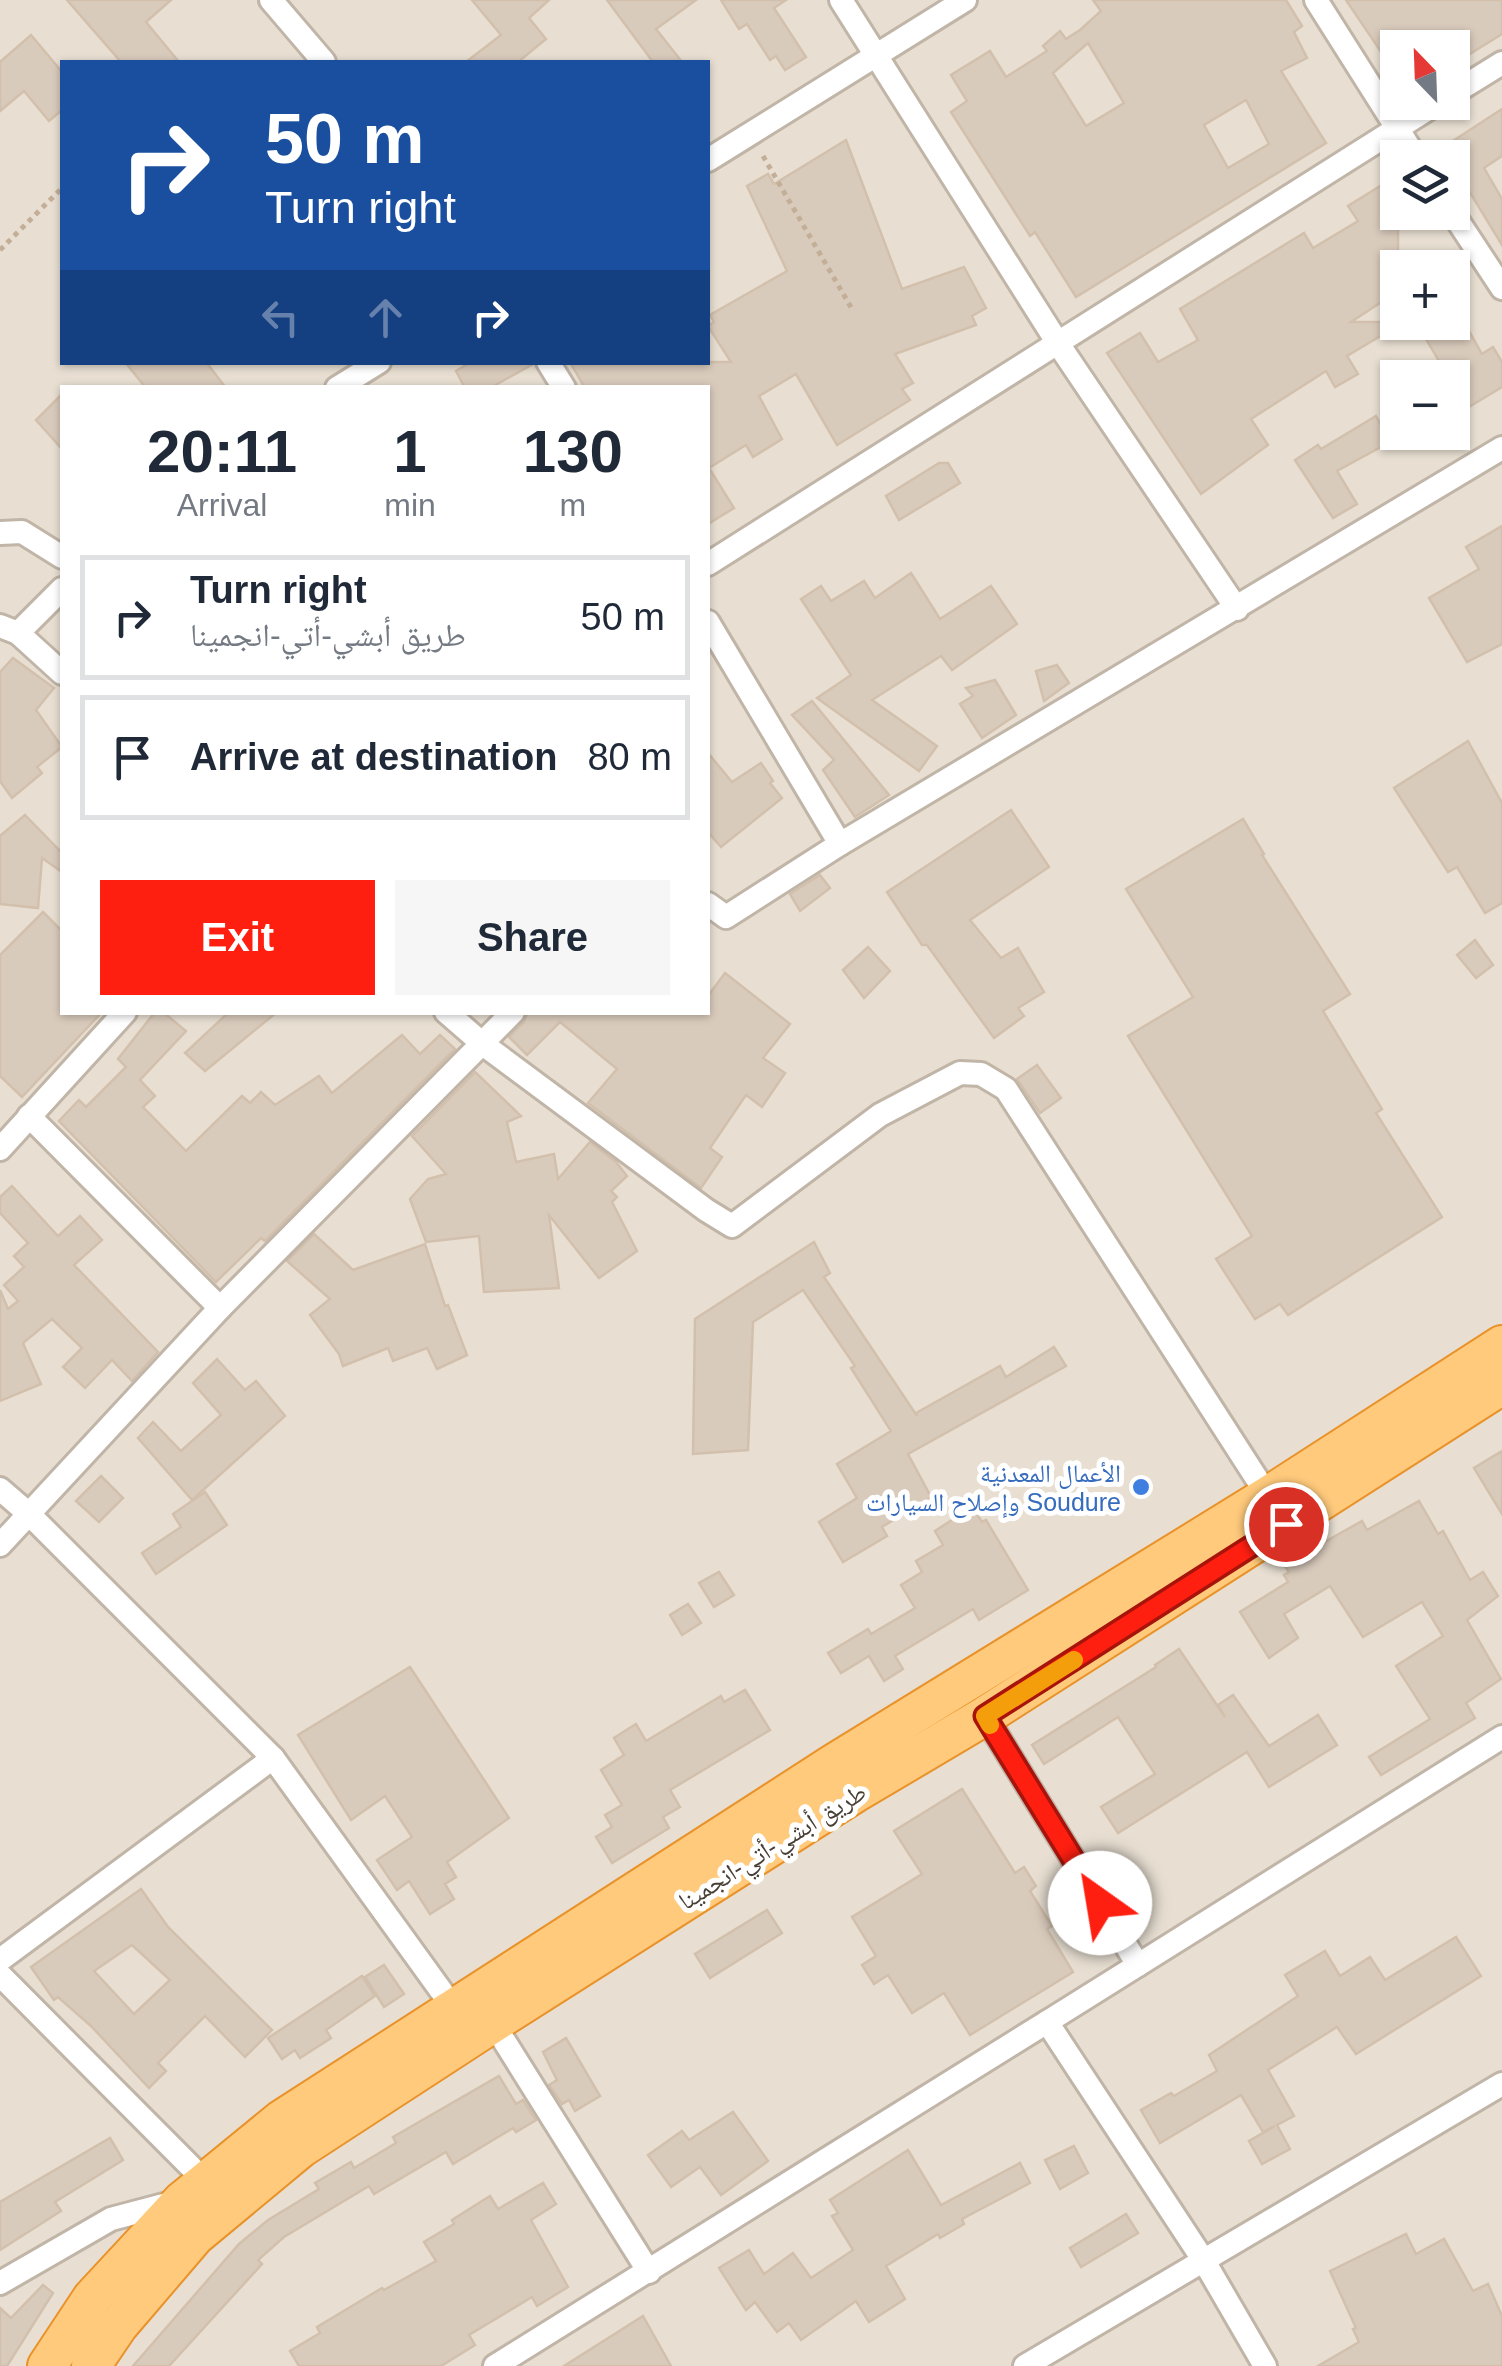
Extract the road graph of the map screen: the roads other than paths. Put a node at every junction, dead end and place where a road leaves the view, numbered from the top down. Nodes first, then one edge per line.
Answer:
1 (272, 0) edge
2 (841, 0) edge
3 (964, 0) edge
4 (1316, 0) edge
5 (876, 55) junction
6 (322, 60) edge
7 (1502, 64) edge
8 (1470, 83) edge
9 (1410, 120) edge
10 (1397, 128) junction
11 (1405, 140) edge
12 (710, 159) edge
13 (1464, 230) edge
14 (1502, 288) edge
15 (1059, 345) junction
16 (374, 365) edge
17 (342, 385) edge
18 (1502, 448) edge
19 (0, 533) edge
20 (60, 557) edge
21 (710, 563) edge
22 (60, 591) edge
23 (1237, 610) junction
24 (710, 625) edge
25 (9, 629) edge
26 (60, 671) edge
27 (840, 844) junction
28 (710, 905) edge
29 (122, 1015) edge
30 (449, 1015) edge
31 (510, 1015) edge
32 (484, 1045) junction
33 (0, 1110) edge
34 (23, 1122) junction
35 (0, 1149) edge
36 (220, 1308) junction
37 (1502, 1345) edge
38 (1502, 1385) edge
39 (0, 1489) edge
40 (1268, 1496) junction
41 (29, 1514) junction
42 (0, 1545) edge
43 (985, 1716) junction
44 (1502, 1737) edge
45 (273, 1758) junction
46 (844, 1778) junction
47 (0, 1960) edge
48 (1138, 1965) junction
49 (0, 1975) edge
50 (456, 2010) junction
51 (493, 2022) junction
52 (1047, 2022) junction
53 (1502, 2084) edge
54 (194, 2191) junction
55 (1204, 2262) junction
56 (649, 2272) junction
57 (0, 2283) edge
58 (47, 2366) edge
59 (91, 2366) edge
60 (494, 2366) edge
61 (1025, 2366) edge
62 (1265, 2366) edge

1 - 6 street
2 - 5 street
3 - 5 street
4 - 10 street
5 - 12 street
5 - 15 street
7 - 8 street
9 - 10 street
10 - 11 street
10 - 15 street
13 - 14 street
15 - 21 street
15 - 23 street
16 - 17 street
18 - 23 street
19 - 20 street
22 - 25 street
23 - 27 street
24 - 27 street
25 - 26 street
27 - 28 street
29 - 34 street
30 - 32 street
31 - 32 street
32 - 36 street
32 - 40 street
33 - 34 street
34 - 35 street
34 - 36 street
36 - 41 street
37 - 40 highway
38 - 43 highway, طريق أبشي-أتي-انجمينا
39 - 41 street
40 - 46 highway
41 - 42 street
41 - 45 street
43 - 46 highway, طريق أبشي-أتي-انجمينا
43 - 48 street
44 - 48 street
45 - 47 street
45 - 50 street
46 - 50 highway
46 - 51 highway, طريق أبشي-أتي-انجمينا
48 - 52 street
49 - 54 street
50 - 54 highway
51 - 56 street
51 - 59 highway, طريق أبشي-أتي-انجمينا
52 - 55 street
52 - 56 street
53 - 55 street
54 - 57 street
54 - 58 highway
55 - 61 street
55 - 62 street
56 - 60 street

